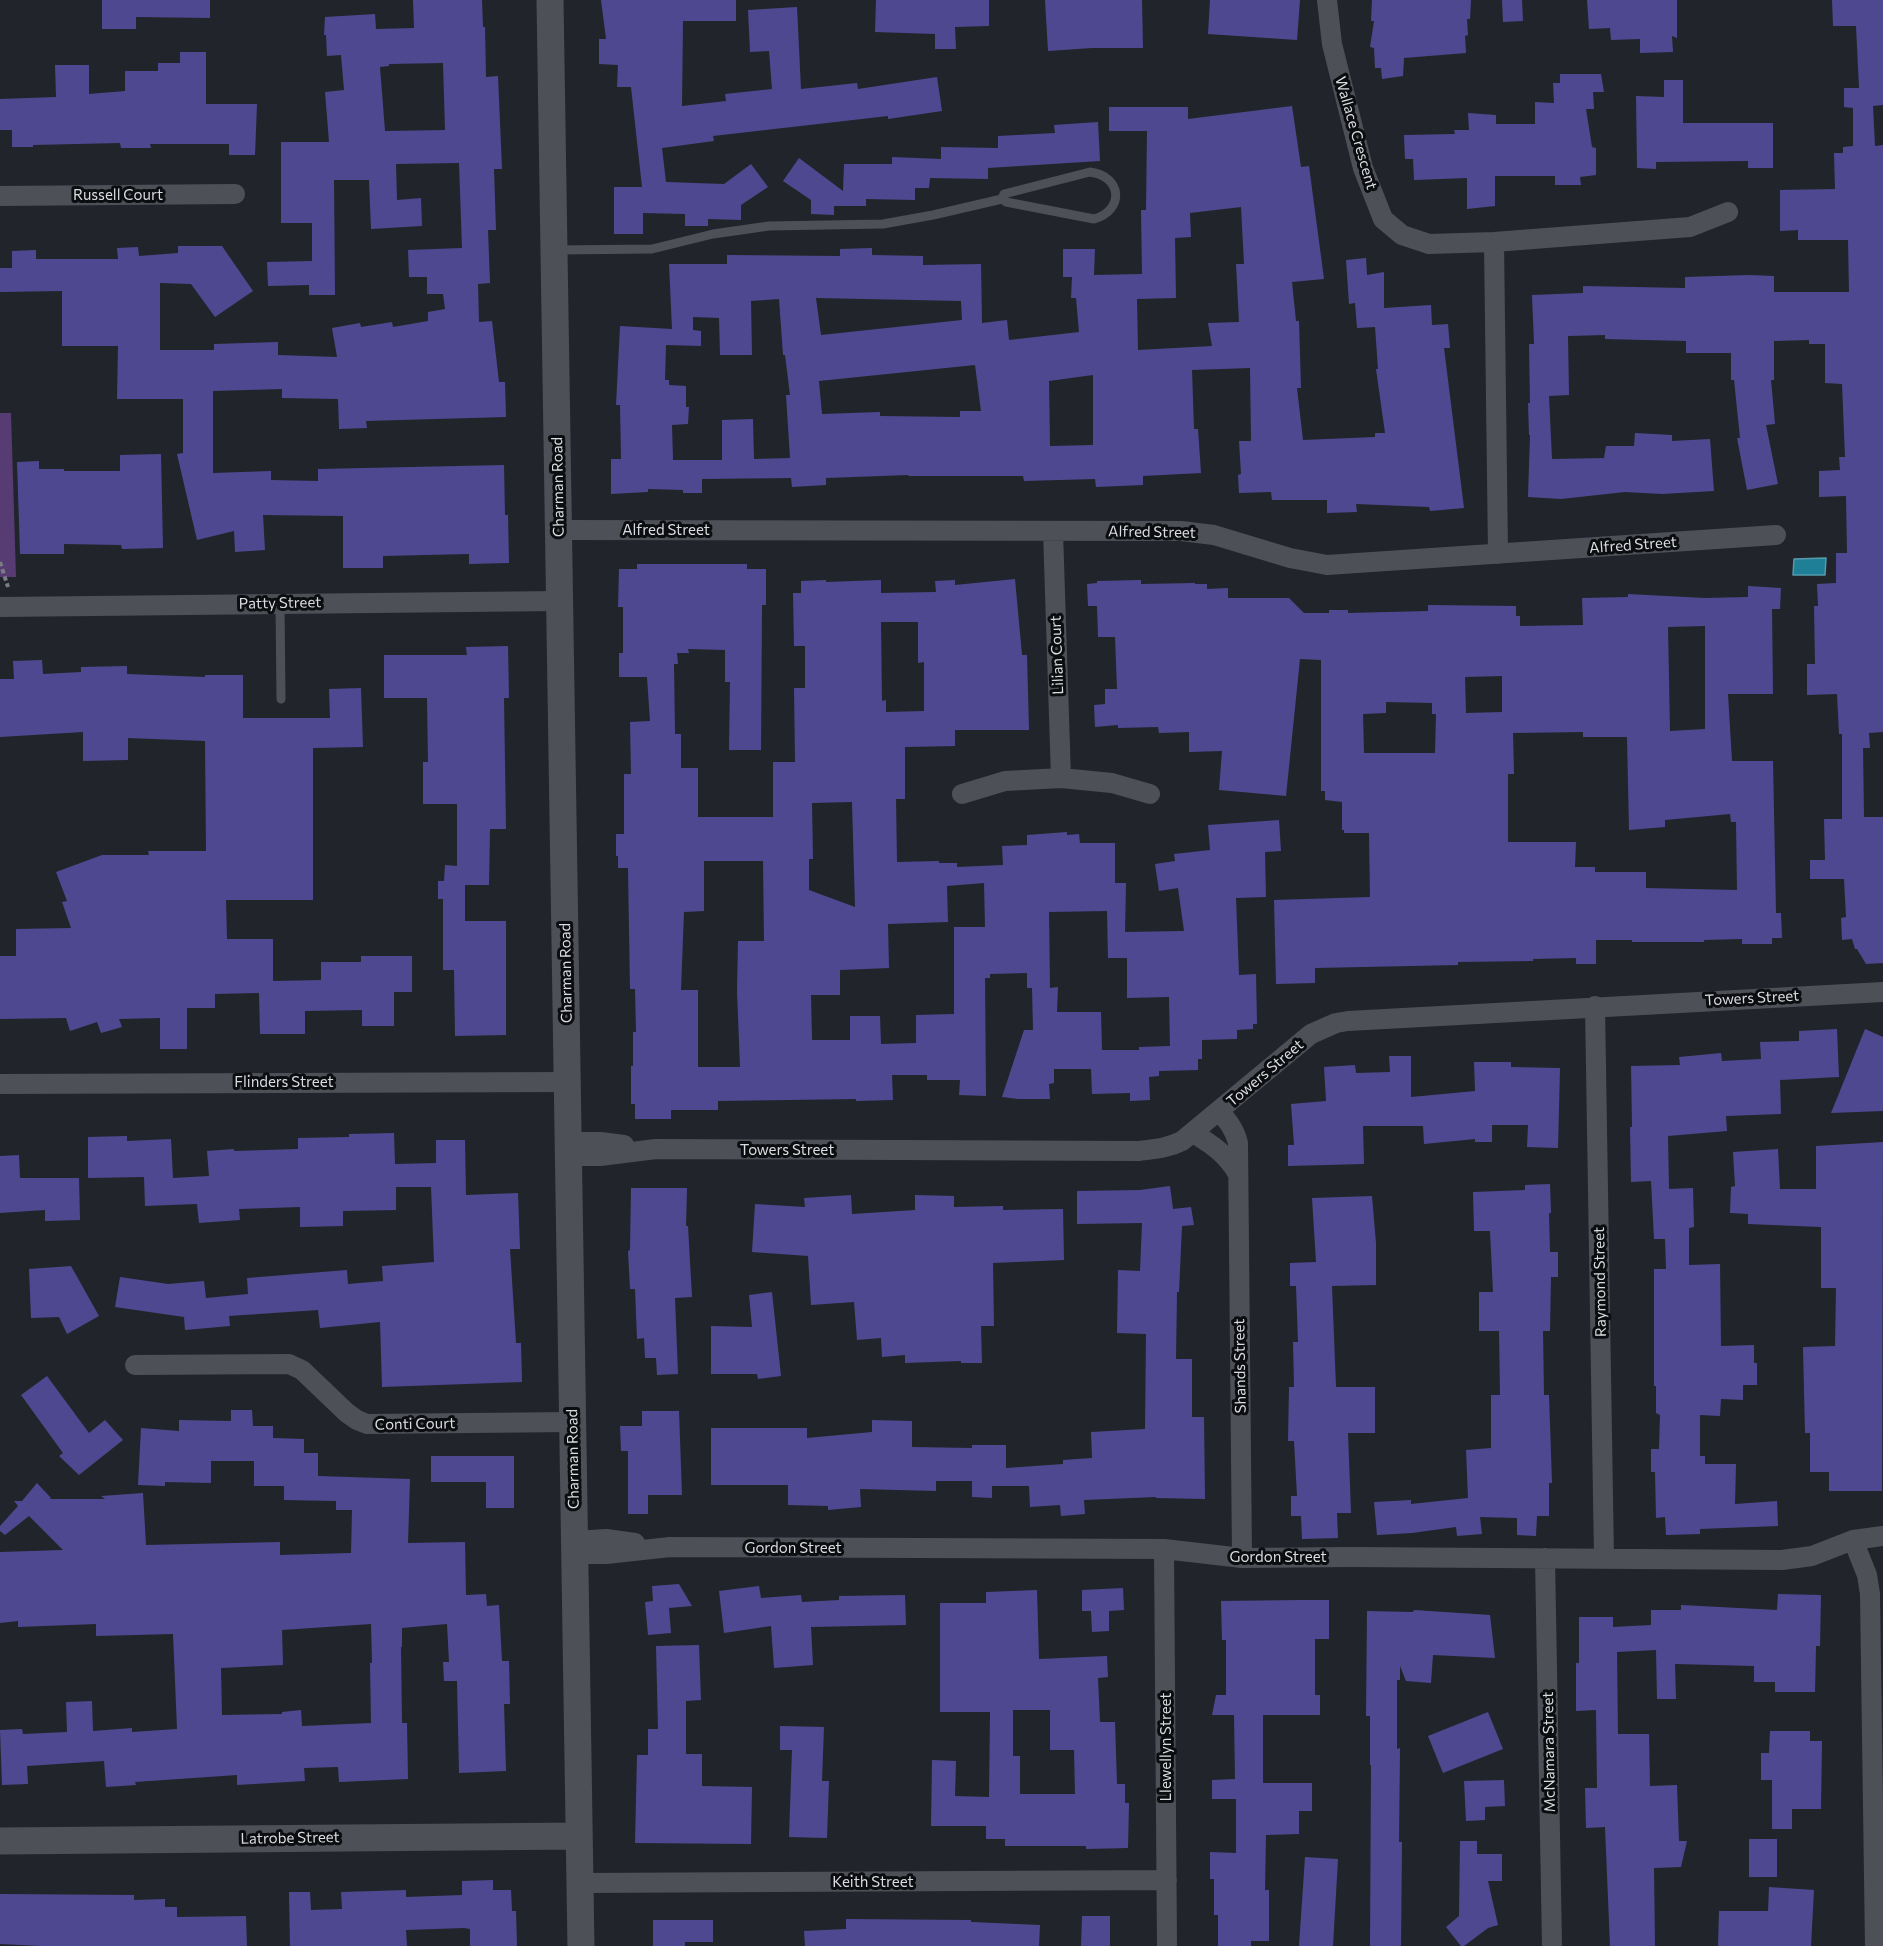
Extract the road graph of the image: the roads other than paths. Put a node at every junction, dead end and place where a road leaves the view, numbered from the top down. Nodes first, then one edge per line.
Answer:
1 (550, 0) edge
2 (1327, 0) edge
3 (235, 194) dead end
4 (0, 196) edge
5 (1002, 198) junction
6 (1728, 212) dead end
7 (1494, 243) junction
8 (554, 250) junction
9 (559, 530) junction
10 (1053, 531) junction
11 (1776, 536) dead end
12 (1498, 554) junction
13 (560, 601) junction
14 (280, 603) junction
15 (0, 607) edge
16 (281, 699) dead end
17 (1061, 778) junction
18 (962, 794) dead end
19 (1150, 794) dead end
20 (1883, 992) edge
21 (1595, 1006) junction
22 (567, 1082) junction
23 (0, 1084) edge
24 (1219, 1111) junction
25 (1193, 1133) junction
26 (569, 1149) junction
27 (1238, 1174) junction
28 (135, 1365) dead end
29 (573, 1422) junction
30 (1883, 1536) edge
31 (1853, 1540) junction
32 (575, 1547) junction
33 (1164, 1549) junction
34 (1242, 1558) junction
35 (1545, 1558) junction
36 (1604, 1558) junction
37 (579, 1836) junction
38 (0, 1841) edge
39 (1167, 1880) junction
40 (580, 1883) junction
41 (1879, 1894) edge
42 (581, 1946) edge
43 (1167, 1946) edge
44 (1552, 1946) edge
45 (1875, 1946) edge

1 - 8 main road, Charman Road
2 - 7 street, Wallace Crescent
3 - 4 street, Russell Court
5 - 5 lane
5 - 8 lane
6 - 7 street, Wallace Crescent
7 - 12 street
8 - 9 main road, Charman Road
9 - 10 street, Alfred Street
9 - 13 main road, Charman Road
10 - 12 street, Alfred Street
10 - 17 street, Lilian Court
11 - 12 street, Alfred Street
13 - 14 street, Patty Street
13 - 22 main road, Charman Road
14 - 15 street, Patty Street
14 - 16 lane
17 - 18 street
17 - 19 street
20 - 21 street, Towers Street
21 - 24 street, Towers Street
21 - 36 street, Raymond Street
22 - 23 street, Flinders Street
22 - 26 main road, Charman Road
24 - 25 street, Towers Street
24 - 27 street, Shands Street
25 - 26 street, Towers Street
25 - 27 street
26 - 29 main road, Charman Road
27 - 34 street, Shands Street
28 - 29 street, Conti Court
29 - 32 main road, Charman Road
30 - 31 street, Gordon Street
31 - 36 street, Gordon Street
31 - 41 street
32 - 33 street, Gordon Street
32 - 37 main road, Charman Road
33 - 34 street, Gordon Street
33 - 39 street, Llewellyn Street
34 - 35 street, Gordon Street
35 - 36 street, Gordon Street
35 - 44 street, McNamara Street
37 - 38 main road, Latrobe Street
37 - 40 main road, Charman Road
39 - 40 street, Keith Street
39 - 43 street, Llewellyn Street
40 - 42 main road, Charman Road
41 - 45 street

